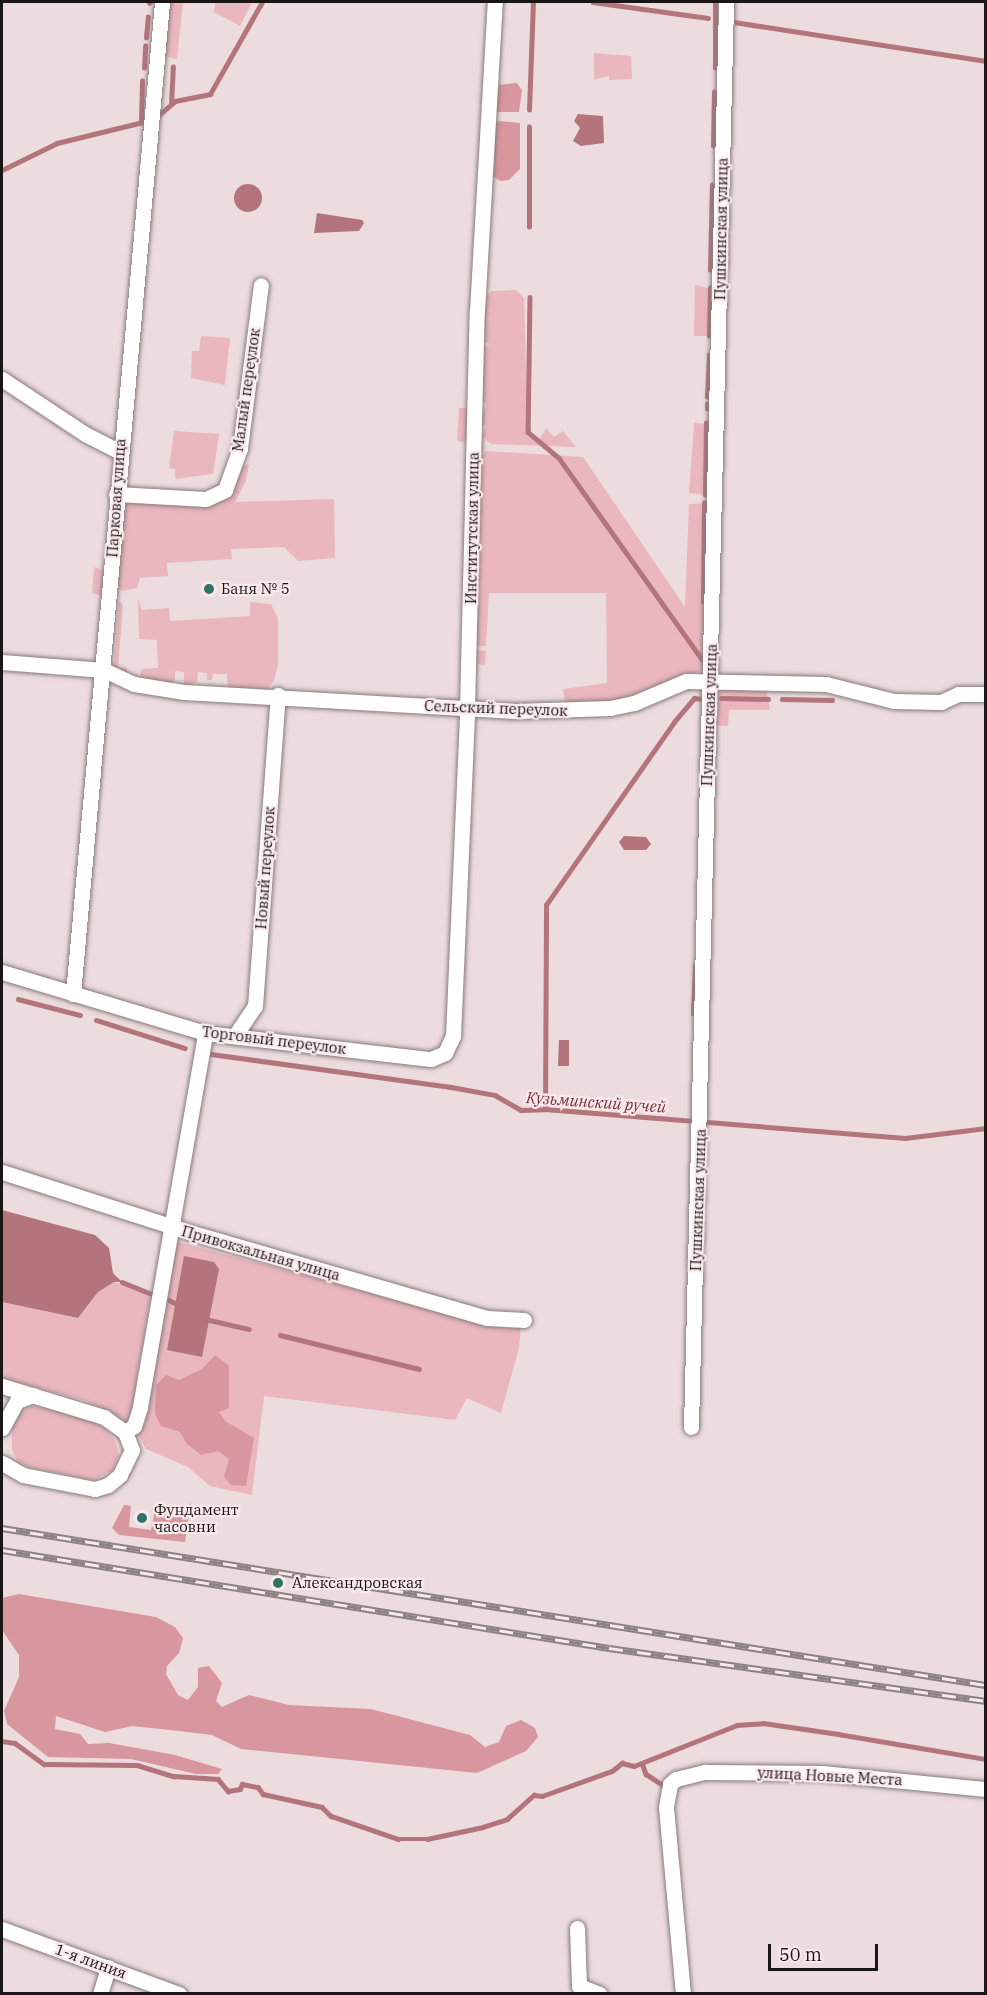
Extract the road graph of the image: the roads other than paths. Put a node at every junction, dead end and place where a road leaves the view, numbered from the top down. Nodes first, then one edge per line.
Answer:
1 (162, 2) edge
2 (495, 2) edge
3 (726, 2) edge
4 (261, 285) dead end
5 (2, 380) edge
6 (119, 451) junction
7 (116, 494) junction
8 (2, 662) edge
9 (104, 670) junction
10 (711, 680) junction
11 (986, 694) edge
12 (278, 696) junction
13 (467, 709) junction
14 (2, 972) edge
15 (73, 994) junction
16 (205, 1033) junction
17 (236, 1034) junction
18 (445, 1053) joint
19 (2, 1172) edge
20 (170, 1226) junction
21 (524, 1320) dead end
22 (2, 1386) edge
23 (33, 1395) junction
24 (2, 1428) edge
25 (691, 1428) dead end
26 (125, 1432) junction
27 (3, 1462) edge
28 (986, 1789) edge
29 (577, 1928) dead end
30 (2, 1929) edge
31 (108, 1967) junction
32 (100, 1994) edge
33 (179, 1994) edge
34 (600, 1994) edge
35 (683, 1994) edge

1 - 6 street, Парковая улица
2 - 13 street, Институтская улица
3 - 10 street, Пушкинская улица
4 - 7 street, Малый переулок
5 - 6 street
6 - 7 street, Парковая улица
7 - 9 street, Парковая улица
8 - 9 street, Сельский переулок
9 - 12 street, Сельский переулок
9 - 15 street, Парковая улица
10 - 11 street, Сельский переулок
10 - 13 street, Сельский переулок
10 - 25 street, Пушкинская улица
12 - 13 street, Сельский переулок
12 - 17 street, Новый переулок
13 - 18 street, Институтская улица
14 - 15 street, Торговый переулок
15 - 16 street, Торговый переулок
16 - 17 street, Торговый переулок
16 - 20 street
17 - 18 street, Торговый переулок
19 - 20 street, Привокзальная улица
20 - 21 street, Привокзальная улица
20 - 26 street
22 - 23 street
23 - 24 street
23 - 26 street
26 - 27 street
28 - 35 street, улица Новые Места
29 - 34 street
30 - 31 street, 1-я линия
31 - 32 street
31 - 33 street, 1-я линия

